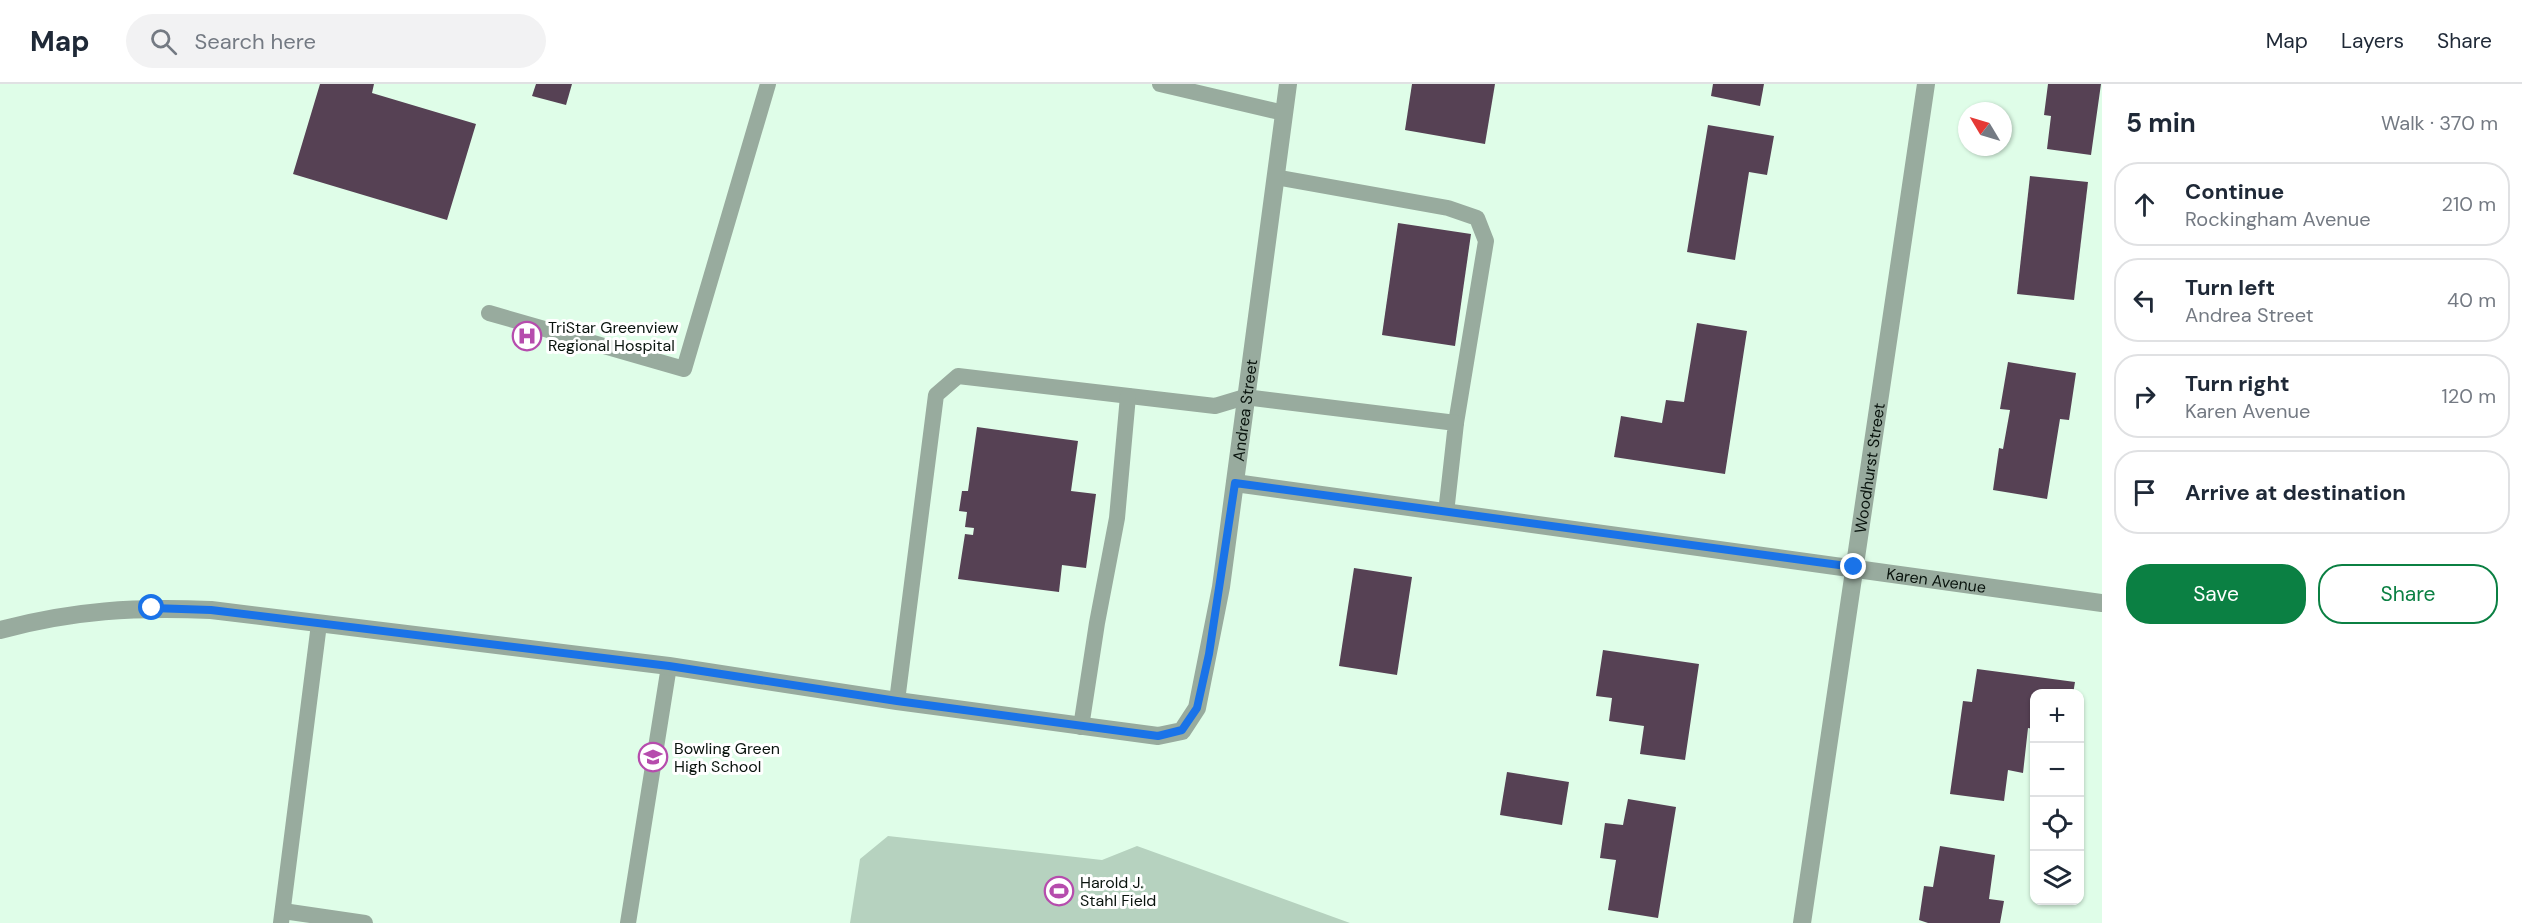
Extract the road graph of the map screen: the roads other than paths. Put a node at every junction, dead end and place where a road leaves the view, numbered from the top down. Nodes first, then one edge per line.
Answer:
1 (768, 84) edge
2 (1160, 84) edge
3 (1288, 84) edge
4 (1926, 84) edge
5 (1284, 112) junction
6 (1275, 177) junction
7 (489, 313) dead end
8 (1128, 396) junction
9 (1245, 397) junction
10 (1456, 423) junction
11 (1235, 483) junction
12 (1446, 513) junction
13 (1854, 567) junction
14 (2102, 603) edge
15 (319, 624) junction
16 (0, 630) edge
17 (669, 666) junction
18 (897, 701) junction
19 (1082, 727) junction
20 (282, 917) edge
21 (339, 921) edge
22 (365, 923) edge
23 (628, 923) edge
24 (1802, 923) edge

1 - 7 lane
2 - 5 lane
3 - 5 street, Andrea Street
4 - 13 street, Woodhurst Street
5 - 6 street, Andrea Street
6 - 9 street, Andrea Street
6 - 10 lane
8 - 9 lane
8 - 18 lane
8 - 19 lane
9 - 10 lane
9 - 11 street, Andrea Street
10 - 12 lane
11 - 12 street, Karen Avenue
11 - 19 street, Andrea Street
12 - 13 street, Karen Avenue
13 - 14 street, Karen Avenue
13 - 24 street, Woodhurst Street
15 - 16 street
15 - 17 street
15 - 20 lane
17 - 18 street
17 - 23 lane
18 - 19 street
20 - 21 lane
21 - 22 lane

